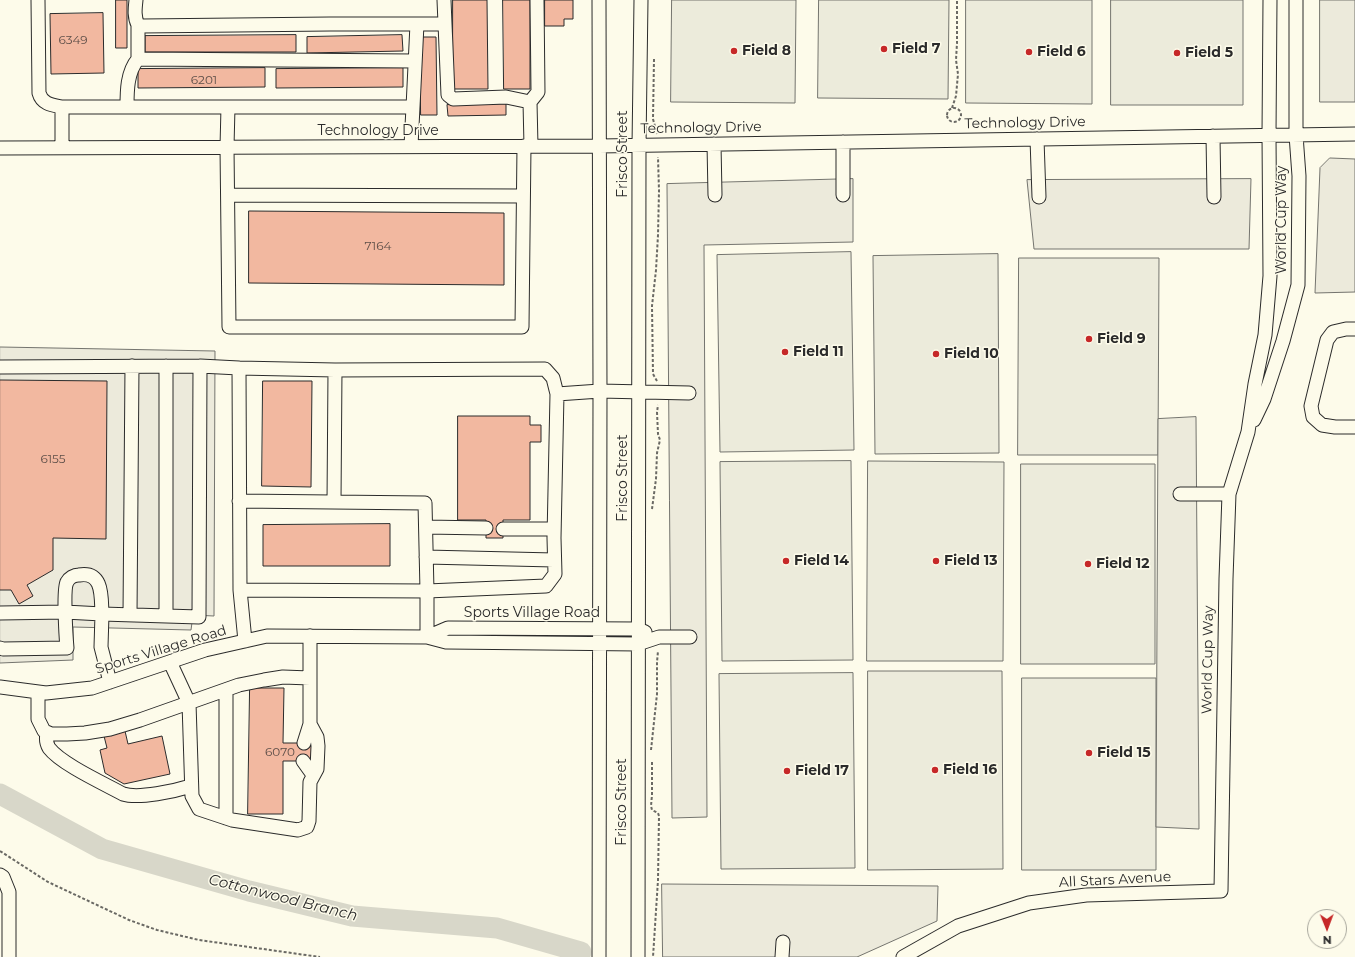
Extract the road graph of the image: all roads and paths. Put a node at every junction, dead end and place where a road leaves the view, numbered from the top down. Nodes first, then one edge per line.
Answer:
1 (38, 0) edge
2 (136, 0) edge
3 (444, 0) edge
4 (537, 0) edge
5 (599, 0) edge
6 (641, 0) edge
7 (957, 0) edge
8 (1270, 0) edge
9 (1296, 0) edge
10 (417, 24) junction
11 (445, 24) junction
12 (138, 25) junction
13 (138, 59) junction
14 (415, 61) junction
15 (530, 102) junction
16 (62, 107) junction
17 (127, 107) junction
18 (228, 107) junction
19 (412, 107) junction
20 (952, 108) junction
21 (654, 126) dead end
22 (1355, 134) edge
23 (1269, 135) junction
24 (1296, 135) junction
25 (1213, 136) junction
26 (1037, 139) junction
27 (843, 142) junction
28 (714, 144) junction
29 (657, 145) junction
30 (412, 146) junction
31 (528, 146) junction
32 (599, 146) junction
33 (639, 146) junction
34 (227, 147) junction
35 (0, 148) edge
36 (62, 148) junction
37 (715, 195) dead end
38 (843, 195) dead end
39 (228, 196) junction
40 (523, 196) junction
41 (1039, 197) dead end
42 (1214, 197) dead end
43 (1355, 330) edge
44 (132, 366) junction
45 (166, 366) junction
46 (200, 366) junction
47 (0, 367) edge
48 (239, 368) junction
49 (335, 370) junction
50 (600, 391) junction
51 (639, 392) junction
52 (659, 392) junction
53 (689, 393) dead end
54 (556, 394) junction
55 (1355, 427) edge
56 (1248, 432) junction
57 (1180, 494) dead end
58 (1229, 494) junction
59 (240, 502) junction
60 (334, 502) junction
61 (652, 516) dead end
62 (426, 528) junction
63 (486, 528) dead end
64 (503, 529) dead end
65 (554, 530) junction
66 (426, 557) junction
67 (554, 560) junction
68 (240, 590) junction
69 (427, 591) junction
70 (66, 612) junction
71 (0, 613) edge
72 (102, 614) junction
73 (130, 615) junction
74 (166, 616) junction
75 (599, 629) junction
76 (638, 629) junction
77 (310, 636) junction
78 (428, 637) junction
79 (659, 637) junction
80 (690, 637) dead end
81 (245, 641) junction
82 (599, 644) junction
83 (638, 644) junction
84 (0, 648) edge
85 (170, 662) junction
86 (310, 678) junction
87 (110, 682) junction
88 (0, 687) edge
89 (226, 690) junction
90 (38, 692) junction
91 (189, 703) junction
92 (310, 724) junction
93 (46, 733) junction
94 (304, 743) dead end
95 (651, 751) dead end
96 (652, 758) dead end
97 (303, 761) dead end
98 (313, 775) junction
99 (192, 786) junction
100 (226, 818) junction
101 (0, 851) edge
102 (0, 875) edge
103 (1221, 891) joint
104 (783, 942) dead end
105 (9, 957) edge
106 (320, 957) edge
107 (599, 957) edge
108 (638, 957) edge
109 (653, 957) edge
110 (782, 957) edge
111 (903, 957) edge

1 - 16 street
2 - 12 street
3 - 11 street
4 - 15 street
5 - 32 street, Frisco Street
6 - 33 street, Frisco Street
7 - 20 path
8 - 23 street, World Cup Way
9 - 24 street, World Cup Way
10 - 11 street
10 - 12 street
10 - 14 street
11 - 15 street
12 - 13 street
13 - 14 street
13 - 17 street
14 - 19 street
15 - 31 street
16 - 17 street
16 - 36 street
17 - 18 street
18 - 19 street
18 - 34 street
19 - 30 street
20 - 20 path
21 - 29 path
22 - 24 street, Technology Drive
23 - 24 street, Technology Drive
23 - 25 street, Technology Drive
23 - 56 street, World Cup Way
24 - 56 street, World Cup Way
25 - 26 street, Technology Drive
25 - 42 street
26 - 27 street, Technology Drive
26 - 41 street
27 - 28 street, Technology Drive
27 - 38 street
28 - 29 street, Technology Drive
28 - 37 street
29 - 33 street, Technology Drive
29 - 52 path
30 - 31 street, Technology Drive
30 - 34 street, Technology Drive
31 - 32 street, Technology Drive
31 - 40 street
32 - 33 street, Technology Drive
32 - 50 street, Frisco Street
33 - 51 street, Frisco Street
34 - 36 street, Technology Drive
34 - 39 street
35 - 36 street, Technology Drive
39 - 40 street
39 - 40 street
43 - 55 street
44 - 45 street
44 - 47 street
44 - 73 street
45 - 46 street
45 - 74 street
46 - 48 street
46 - 74 street
48 - 49 street
48 - 59 street
49 - 54 street
49 - 60 street
50 - 51 street
50 - 54 street
50 - 75 street, Frisco Street
51 - 52 street
51 - 76 street, Frisco Street
52 - 53 street
52 - 61 path
54 - 65 street
56 - 58 street, World Cup Way
57 - 58 street
58 - 103 street, World Cup Way
59 - 60 street
59 - 68 street
60 - 62 street
62 - 63 street
62 - 66 street
64 - 65 street
65 - 67 street
66 - 67 street
66 - 69 street
67 - 69 street
68 - 69 street
68 - 81 street
69 - 78 street
70 - 71 street
70 - 72 street
70 - 72 street
70 - 84 street
72 - 73 street
72 - 87 street
73 - 74 street
75 - 76 street, Sports Village Road
75 - 78 street, Sports Village Road
75 - 82 street, Frisco Street
76 - 79 street
76 - 83 street, Frisco Street
77 - 78 street, Sports Village Road
77 - 81 street, Sports Village Road
77 - 86 street
78 - 82 street, Sports Village Road
79 - 80 street
79 - 83 street, Sports Village Road
79 - 95 path
81 - 85 street, Sports Village Road
82 - 83 street, Sports Village Road
82 - 107 street, Frisco Street
83 - 108 street, Frisco Street
85 - 87 street, Sports Village Road
85 - 91 street
86 - 89 street
86 - 92 street
87 - 90 street, Sports Village Road
88 - 90 street, Sports Village Road
89 - 91 street
89 - 100 street
90 - 93 street
91 - 93 street
91 - 99 street
92 - 94 street
92 - 98 street
93 - 99 street
96 - 109 path
97 - 98 street
98 - 100 street
99 - 100 street
101 - 106 path
102 - 105 street
103 - 111 street, All Stars Avenue
104 - 110 street

